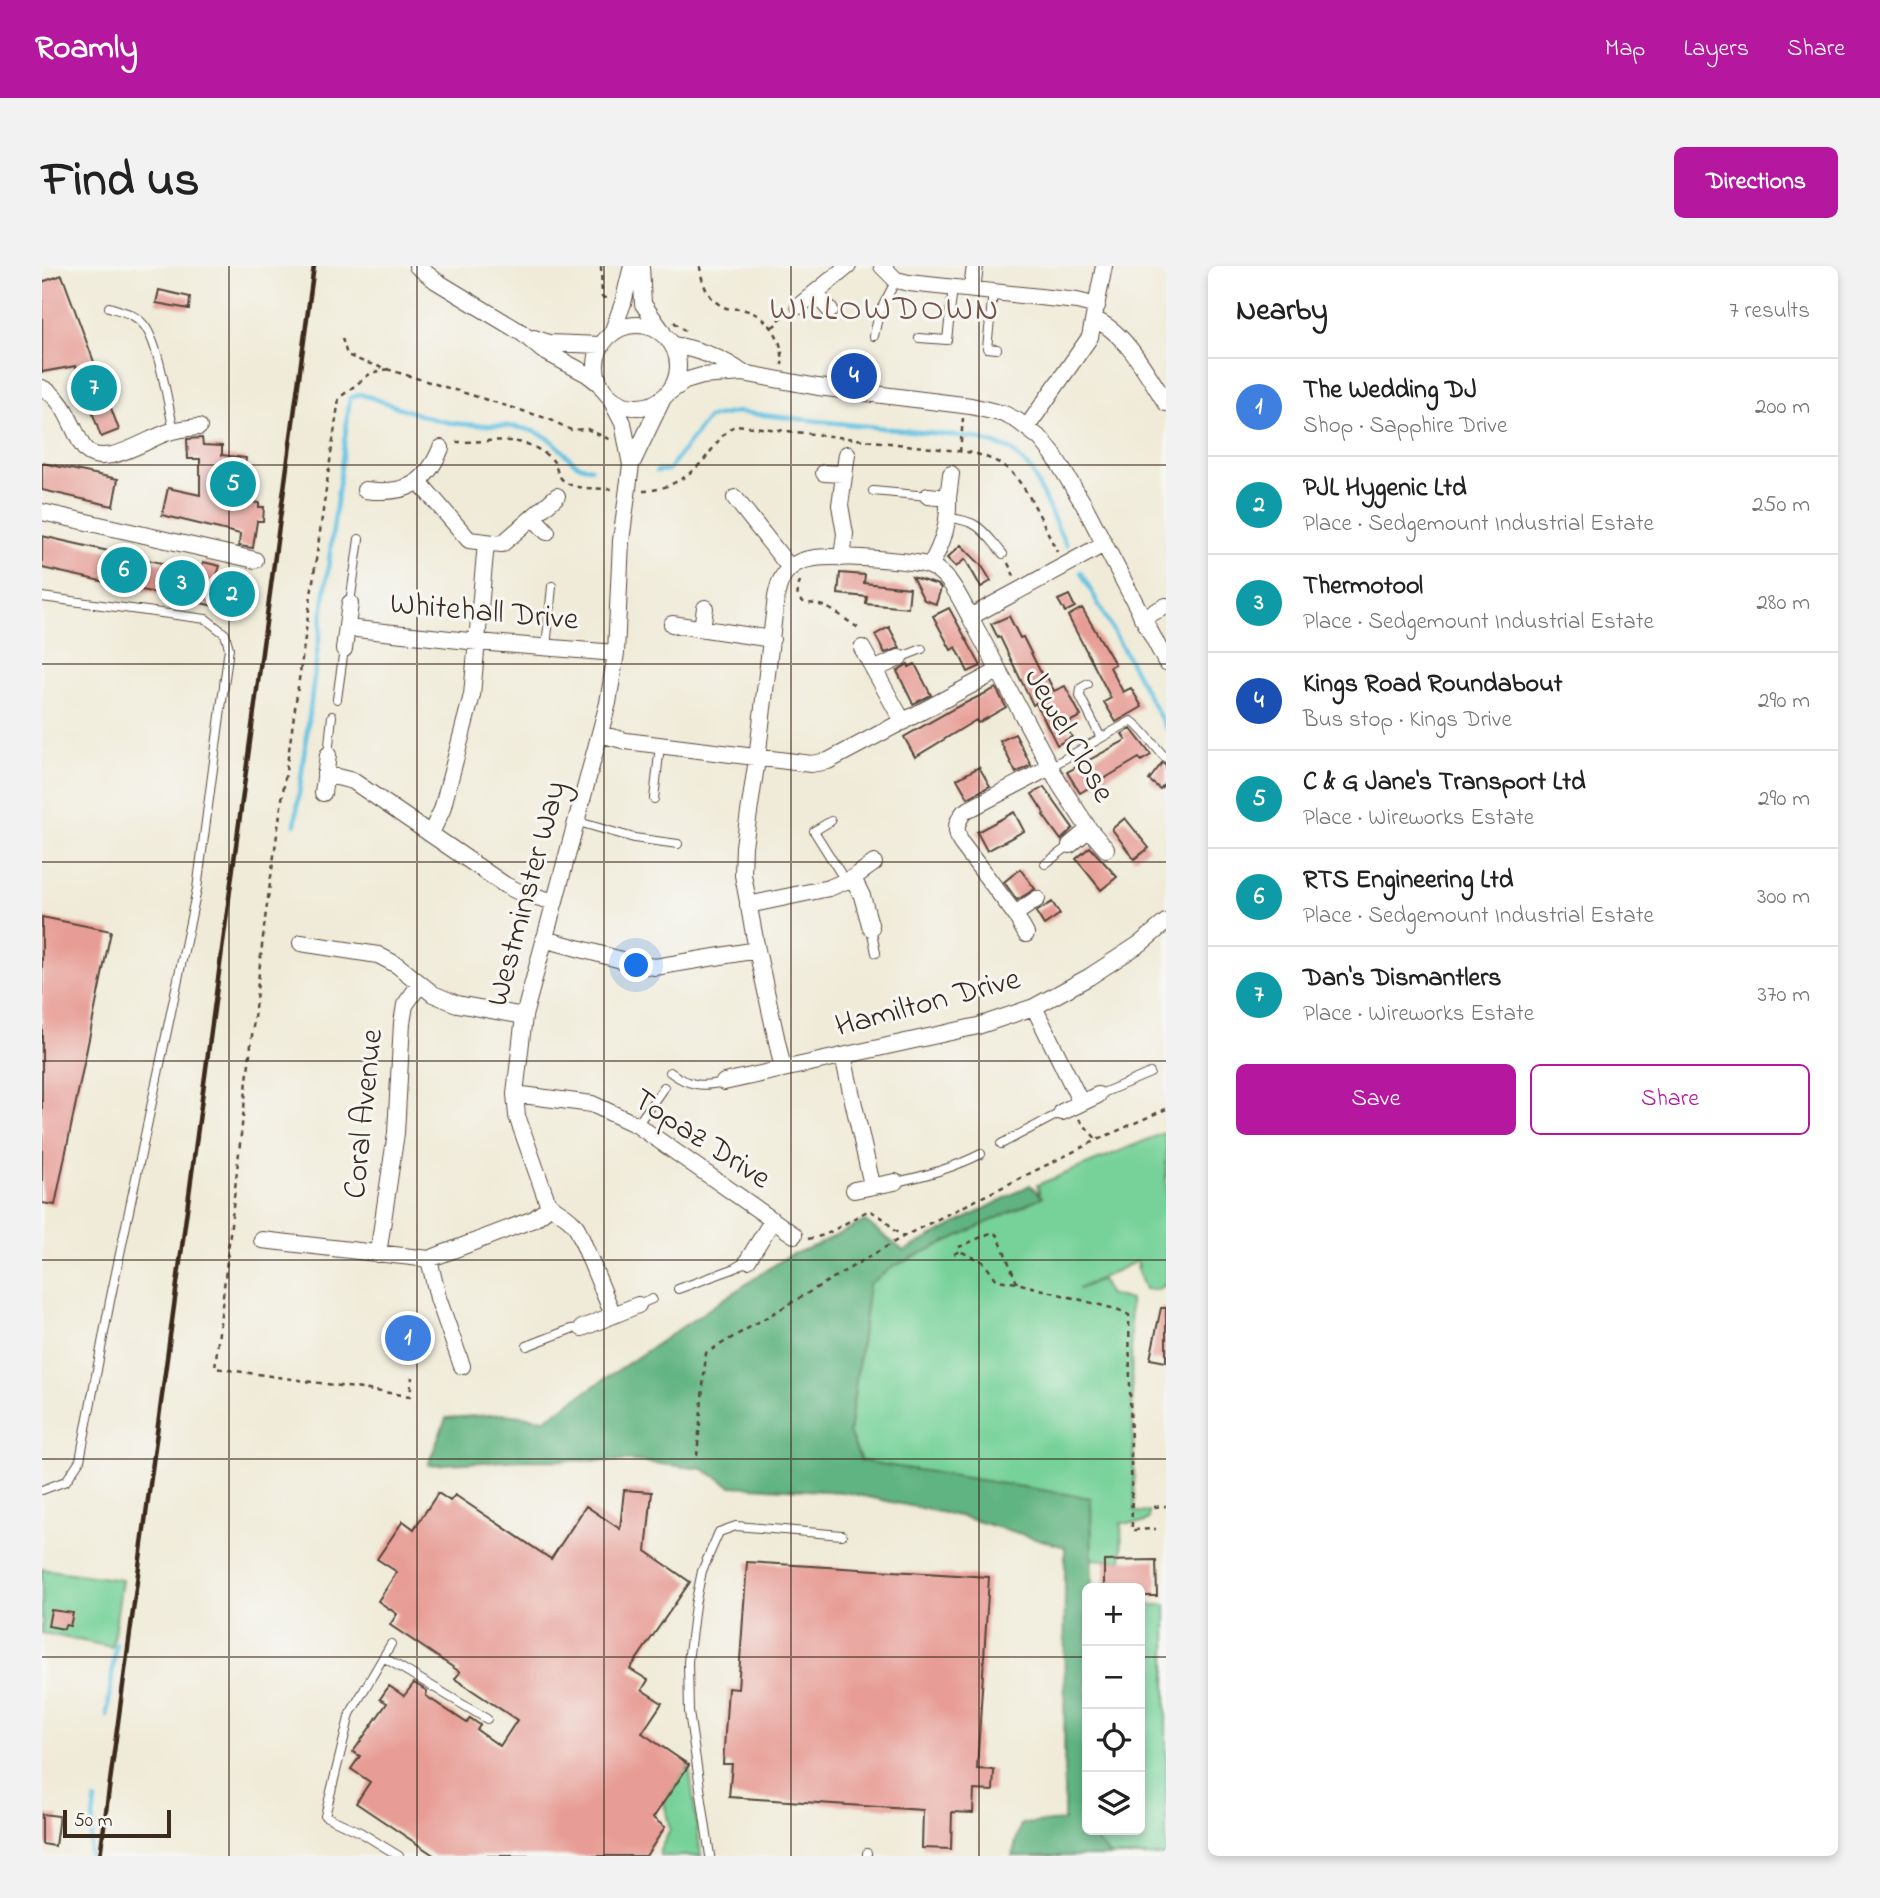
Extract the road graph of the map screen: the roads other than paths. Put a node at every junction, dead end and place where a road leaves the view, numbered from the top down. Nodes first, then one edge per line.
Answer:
1 (417, 266) edge
2 (632, 266) edge
3 (641, 266) edge
4 (848, 266) edge
5 (882, 266) edge
6 (975, 266) edge
7 (1104, 266) edge
8 (895, 280) junction
9 (953, 287) junction
10 (972, 289) junction
11 (993, 292) junction
12 (816, 294) junction
13 (799, 306) road end
14 (108, 307) dead end
15 (830, 310) dead end
16 (1096, 313) junction
17 (522, 333) junction
18 (874, 336) dead end
19 (919, 338) dead end
20 (606, 339) junction
21 (669, 341) junction
22 (997, 349) dead end
23 (743, 373) junction
24 (600, 384) junction
25 (42, 388) edge
26 (666, 395) junction
27 (610, 398) junction
28 (1166, 403) edge
29 (199, 427) dead end
30 (1027, 427) junction
31 (174, 431) junction
32 (440, 448) road end
33 (846, 454) dead end
34 (631, 465) junction
35 (824, 473) dead end
36 (843, 474) junction
37 (951, 474) dead end
38 (419, 482) junction
39 (365, 490) dead end
40 (873, 491) dead end
41 (557, 496) dead end
42 (928, 496) joint
43 (735, 498) dead end
44 (948, 498) junction
45 (42, 512) edge
46 (748, 515) junction
47 (533, 517) junction
48 (949, 518) junction
49 (733, 525) dead end
50 (547, 532) dead end
51 (359, 539) dead end
52 (486, 543) junction
53 (1104, 544) junction
54 (1003, 554) road end
55 (842, 558) junction
56 (255, 560) dead end
57 (930, 566) junction
58 (790, 568) junction
59 (552, 586) dead end
60 (42, 597) edge
61 (350, 603) joint
62 (1166, 606) edge
63 (705, 608) dead end
64 (970, 617) junction
65 (1142, 618) junction
66 (672, 624) dead end
67 (347, 628) junction
68 (702, 628) junction
69 (772, 639) junction
70 (478, 642) junction
71 (862, 648) road end
72 (344, 649) joint
73 (546, 649) junction
74 (922, 649) dead end
75 (616, 653) junction
76 (899, 658) joint
77 (1166, 662) edge
78 (874, 670) junction
79 (998, 671) junction
80 (1088, 684) dead end
81 (337, 699) dead end
82 (332, 716) dead end
83 (903, 723) junction
84 (600, 734) junction
85 (1101, 738) junction
86 (660, 745) junction
87 (328, 755) joint
88 (1166, 758) edge
89 (757, 759) junction
90 (1050, 767) junction
91 (325, 774) junction
92 (323, 793) dead end
93 (654, 799) dead end
94 (575, 821) junction
95 (831, 821) dead end
96 (1089, 830) junction
97 (431, 833) junction
98 (678, 844) dead end
99 (1070, 845) joint
100 (1105, 849) dead end
101 (874, 863) dead end
102 (1045, 864) dead end
103 (850, 880) junction
104 (1037, 899) dead end
105 (555, 902) junction
106 (748, 905) junction
107 (1015, 914) junction
108 (1166, 922) edge
109 (871, 928) joint
110 (1026, 934) dead end
111 (544, 939) junction
112 (301, 943) dead end
113 (757, 950) junction
114 (876, 953) dead end
115 (420, 984) junction
116 (1034, 1007) junction
117 (524, 1016) junction
118 (843, 1056) junction
119 (783, 1069) junction
120 (670, 1072) dead end
121 (1150, 1073) dead end
122 (724, 1083) joint
123 (664, 1087) dead end
124 (515, 1094) junction
125 (1098, 1095) joint
126 (1071, 1108) junction
127 (638, 1125) junction
128 (1001, 1144) dead end
129 (981, 1154) dead end
130 (895, 1182) joint
131 (872, 1185) junction
132 (854, 1190) dead end
133 (551, 1206) junction
134 (772, 1221) junction
135 (794, 1235) road end
136 (262, 1240) dead end
137 (378, 1254) junction
138 (429, 1259) junction
139 (748, 1260) joint
140 (678, 1289) dead end
141 (645, 1302) dead end
142 (612, 1315) junction
143 (582, 1328) joint
144 (527, 1346) dead end
145 (462, 1366) dead end
146 (42, 1490) edge
147 (842, 1535) dead end
148 (391, 1644) dead end
149 (383, 1657) junction
150 (487, 1719) dead end
151 (399, 1856) edge
152 (710, 1856) edge

1 - 17 street
2 - 20 street
3 - 21 street
4 - 12 street
5 - 8 street
6 - 10 street
7 - 16 street
8 - 9 street
8 - 18 lane
9 - 10 street
9 - 19 lane
10 - 11 street
11 - 16 street
11 - 22 lane
12 - 13 street
12 - 15 street
14 - 31 lane
16 - 28 street
16 - 30 street
17 - 20 street
17 - 24 street
20 - 21 street
20 - 24 street
21 - 23 street
21 - 26 street
23 - 26 street
23 - 30 street
24 - 27 street
25 - 31 street
26 - 27 street
26 - 34 street, Westminster Way
27 - 34 street, Westminster Way
29 - 31 street
30 - 53 street
32 - 38 street
33 - 36 street
34 - 75 street, Westminster Way
35 - 36 street
36 - 55 street
37 - 44 street
38 - 39 street
38 - 52 street
40 - 42 lane
41 - 47 street
42 - 44 street
43 - 46 street
44 - 48 street
45 - 56 street
46 - 49 street
46 - 58 street
47 - 50 street
47 - 52 street
48 - 54 lane
48 - 57 street
51 - 61 lane
52 - 70 street
53 - 64 street
53 - 65 street
55 - 57 street
55 - 58 street
57 - 64 street, Jewel Close
58 - 69 street
59 - 73 lane
60 - 146 lane
61 - 67 street, Whitehall Drive
62 - 65 street
63 - 68 street
64 - 79 street, Jewel Close
65 - 77 street
66 - 68 street
67 - 70 street, Whitehall Drive
67 - 72 street, Whitehall Drive
68 - 69 street
69 - 89 street
70 - 73 street, Whitehall Drive
70 - 97 street
71 - 78 street
72 - 81 lane
73 - 75 street, Whitehall Drive
74 - 76 lane
75 - 84 street, Westminster Way
76 - 78 street
78 - 83 street
79 - 83 street
79 - 90 street, Jewel Close
80 - 85 lane
82 - 87 lane
83 - 89 street
84 - 86 street
84 - 94 street, Westminster Way
85 - 88 lane
85 - 90 lane
86 - 89 street
86 - 93 lane
87 - 91 street
89 - 106 street
90 - 96 street, Jewel Close
90 - 107 street
91 - 92 street
91 - 97 street
94 - 98 lane
94 - 105 street, Westminster Way
95 - 103 lane
96 - 99 street, Jewel Close
96 - 100 street, Jewel Close
97 - 105 street
99 - 102 lane
101 - 103 street
103 - 106 street
103 - 109 street
104 - 107 street
105 - 111 street, Westminster Way
106 - 113 street
107 - 110 street
108 - 116 street, Hamilton Drive
109 - 114 lane
111 - 113 street
111 - 117 street, Westminster Way
112 - 115 street
113 - 119 street
115 - 117 street
115 - 137 street, Coral Avenue
116 - 118 street, Hamilton Drive
116 - 126 street
117 - 124 street, Westminster Way
118 - 119 street, Hamilton Drive
118 - 131 street
119 - 122 street, Hamilton Drive
120 - 122 lane
121 - 125 lane
123 - 127 lane
124 - 127 street, Topaz Drive
124 - 133 street, Westminster Way
125 - 126 street
126 - 128 lane
127 - 134 street, Topaz Drive
129 - 130 lane
130 - 131 street
131 - 132 street
133 - 138 street
133 - 142 street, Westminster Way
134 - 135 street, Topaz Drive
134 - 139 street, Topaz Drive
136 - 137 street
137 - 138 street
138 - 145 street
139 - 140 lane
141 - 142 street
142 - 143 street
143 - 144 lane
147 - 152 lane
148 - 149 lane
149 - 150 lane
149 - 151 lane

